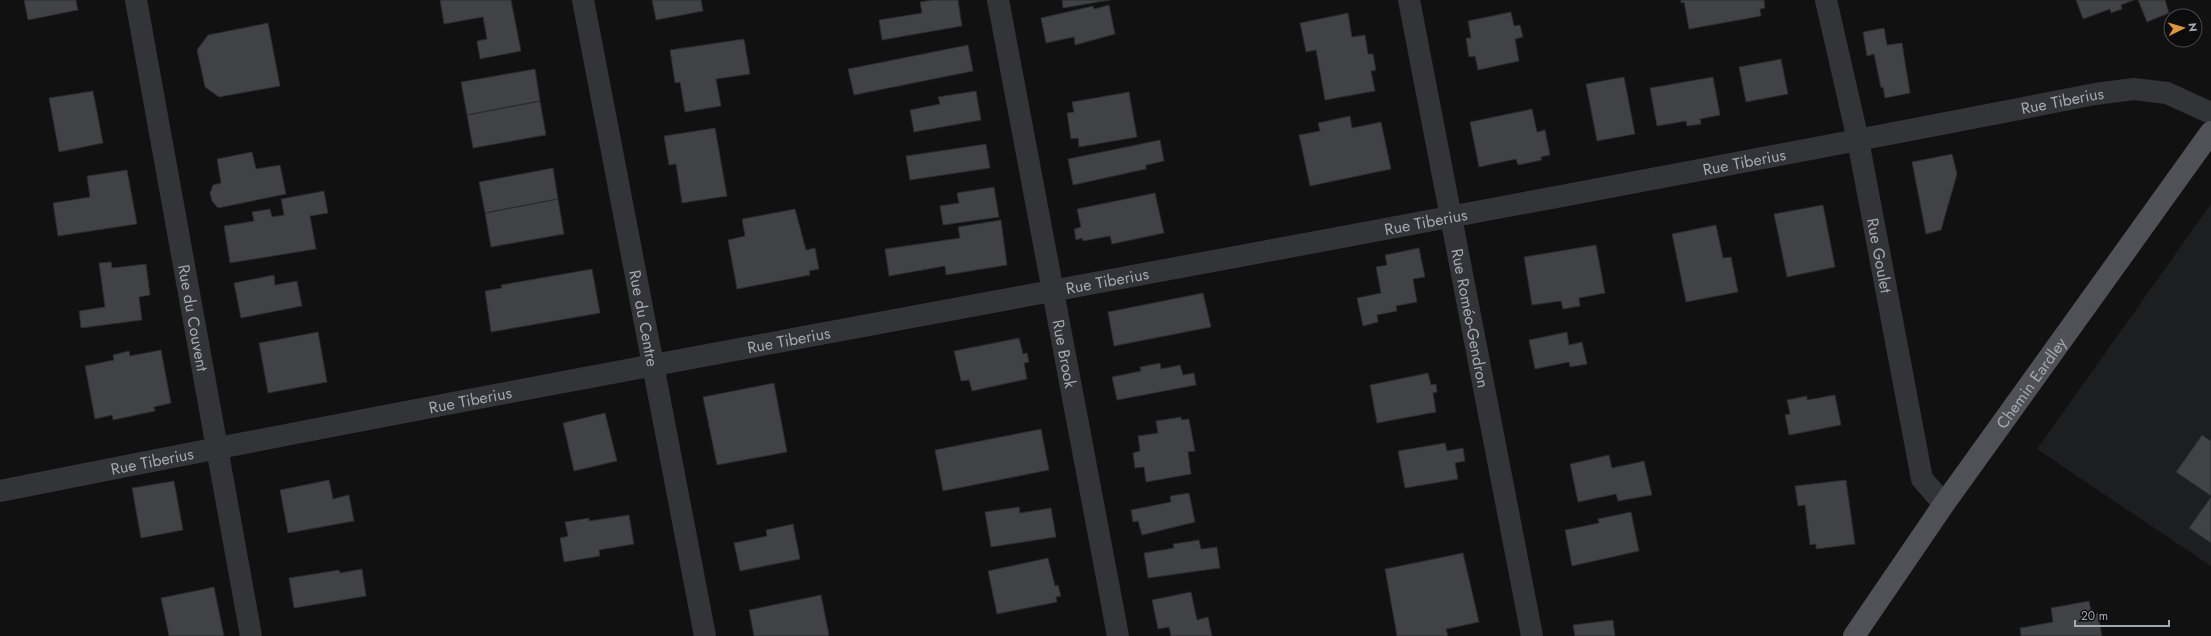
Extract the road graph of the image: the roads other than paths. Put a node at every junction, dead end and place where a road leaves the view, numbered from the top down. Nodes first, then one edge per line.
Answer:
1 (136, 0) edge
2 (583, 0) edge
3 (998, 0) edge
4 (1409, 0) edge
5 (1826, 0) edge
6 (2211, 113) edge
7 (2211, 132) edge
8 (1858, 140) junction
9 (1452, 217) junction
10 (1052, 291) junction
11 (653, 364) junction
12 (216, 448) junction
13 (0, 491) edge
14 (1944, 504) junction
15 (251, 636) edge
16 (705, 636) edge
17 (1118, 636) edge
18 (1532, 636) edge
19 (1854, 636) edge

1 - 12 street, Rue du Couvent
2 - 11 street, Rue du Centre
3 - 10 street, Rue Brook
4 - 9 street, Rue Roméo-Gendron
5 - 8 street, Rue Goulet
6 - 8 street, Rue Tiberius
7 - 14 main road, Chemin Eardley
8 - 9 street, Rue Tiberius
8 - 14 street, Rue Goulet
9 - 10 street, Rue Tiberius
9 - 18 street, Rue Roméo-Gendron
10 - 11 street, Rue Tiberius
10 - 17 street, Rue Brook
11 - 12 street, Rue Tiberius
11 - 16 street, Rue du Centre
12 - 13 street, Rue Tiberius
12 - 15 street, Rue du Couvent
14 - 19 main road, Chemin Eardley

